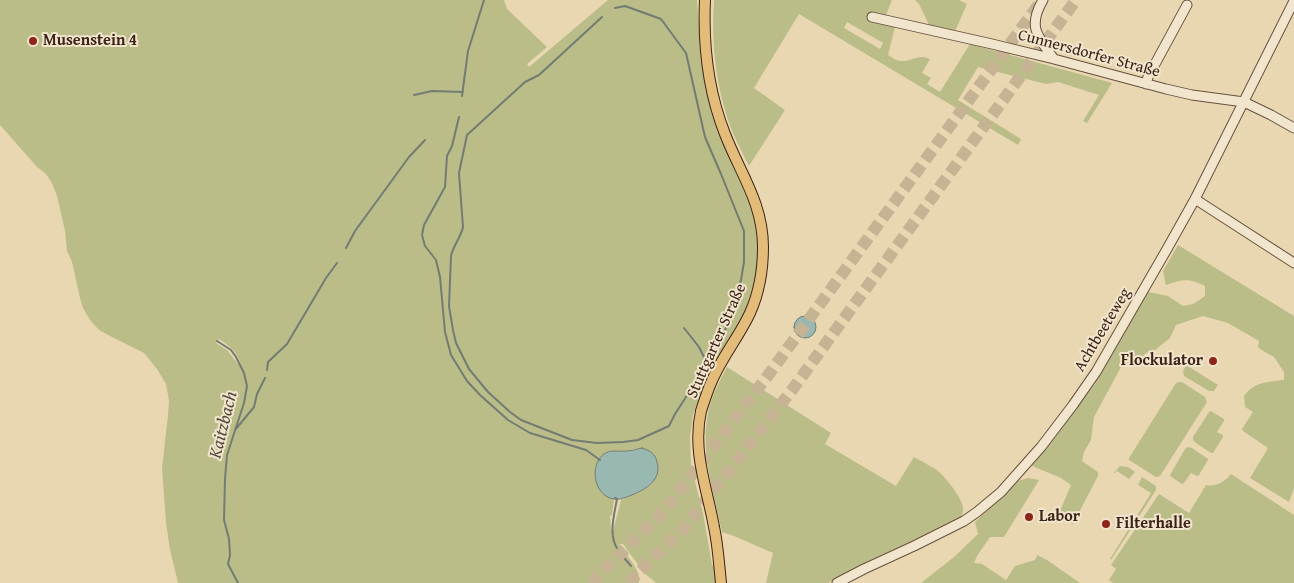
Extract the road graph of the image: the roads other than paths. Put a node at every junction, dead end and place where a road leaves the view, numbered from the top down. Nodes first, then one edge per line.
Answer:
1 (705, 0) edge
2 (1043, 0) edge
3 (1294, 1) edge
4 (1188, 5) dead end
5 (872, 18) dead end
6 (1054, 59) junction
7 (1146, 84) junction
8 (1244, 102) junction
9 (1294, 128) edge
10 (1195, 199) junction
11 (1294, 264) edge
12 (721, 583) edge
13 (837, 583) edge

1 - 12 main road, Stuttgarter Straße
2 - 6 street
3 - 8 street, Achtbeeteweg
4 - 7 street
5 - 6 street, Cunnersdorfer Straße
6 - 7 street, Cunnersdorfer Straße
7 - 8 street, Cunnersdorfer Straße
8 - 9 street, Cunnersdorfer Straße
8 - 10 street, Achtbeeteweg
10 - 11 street
10 - 13 street, Achtbeeteweg

